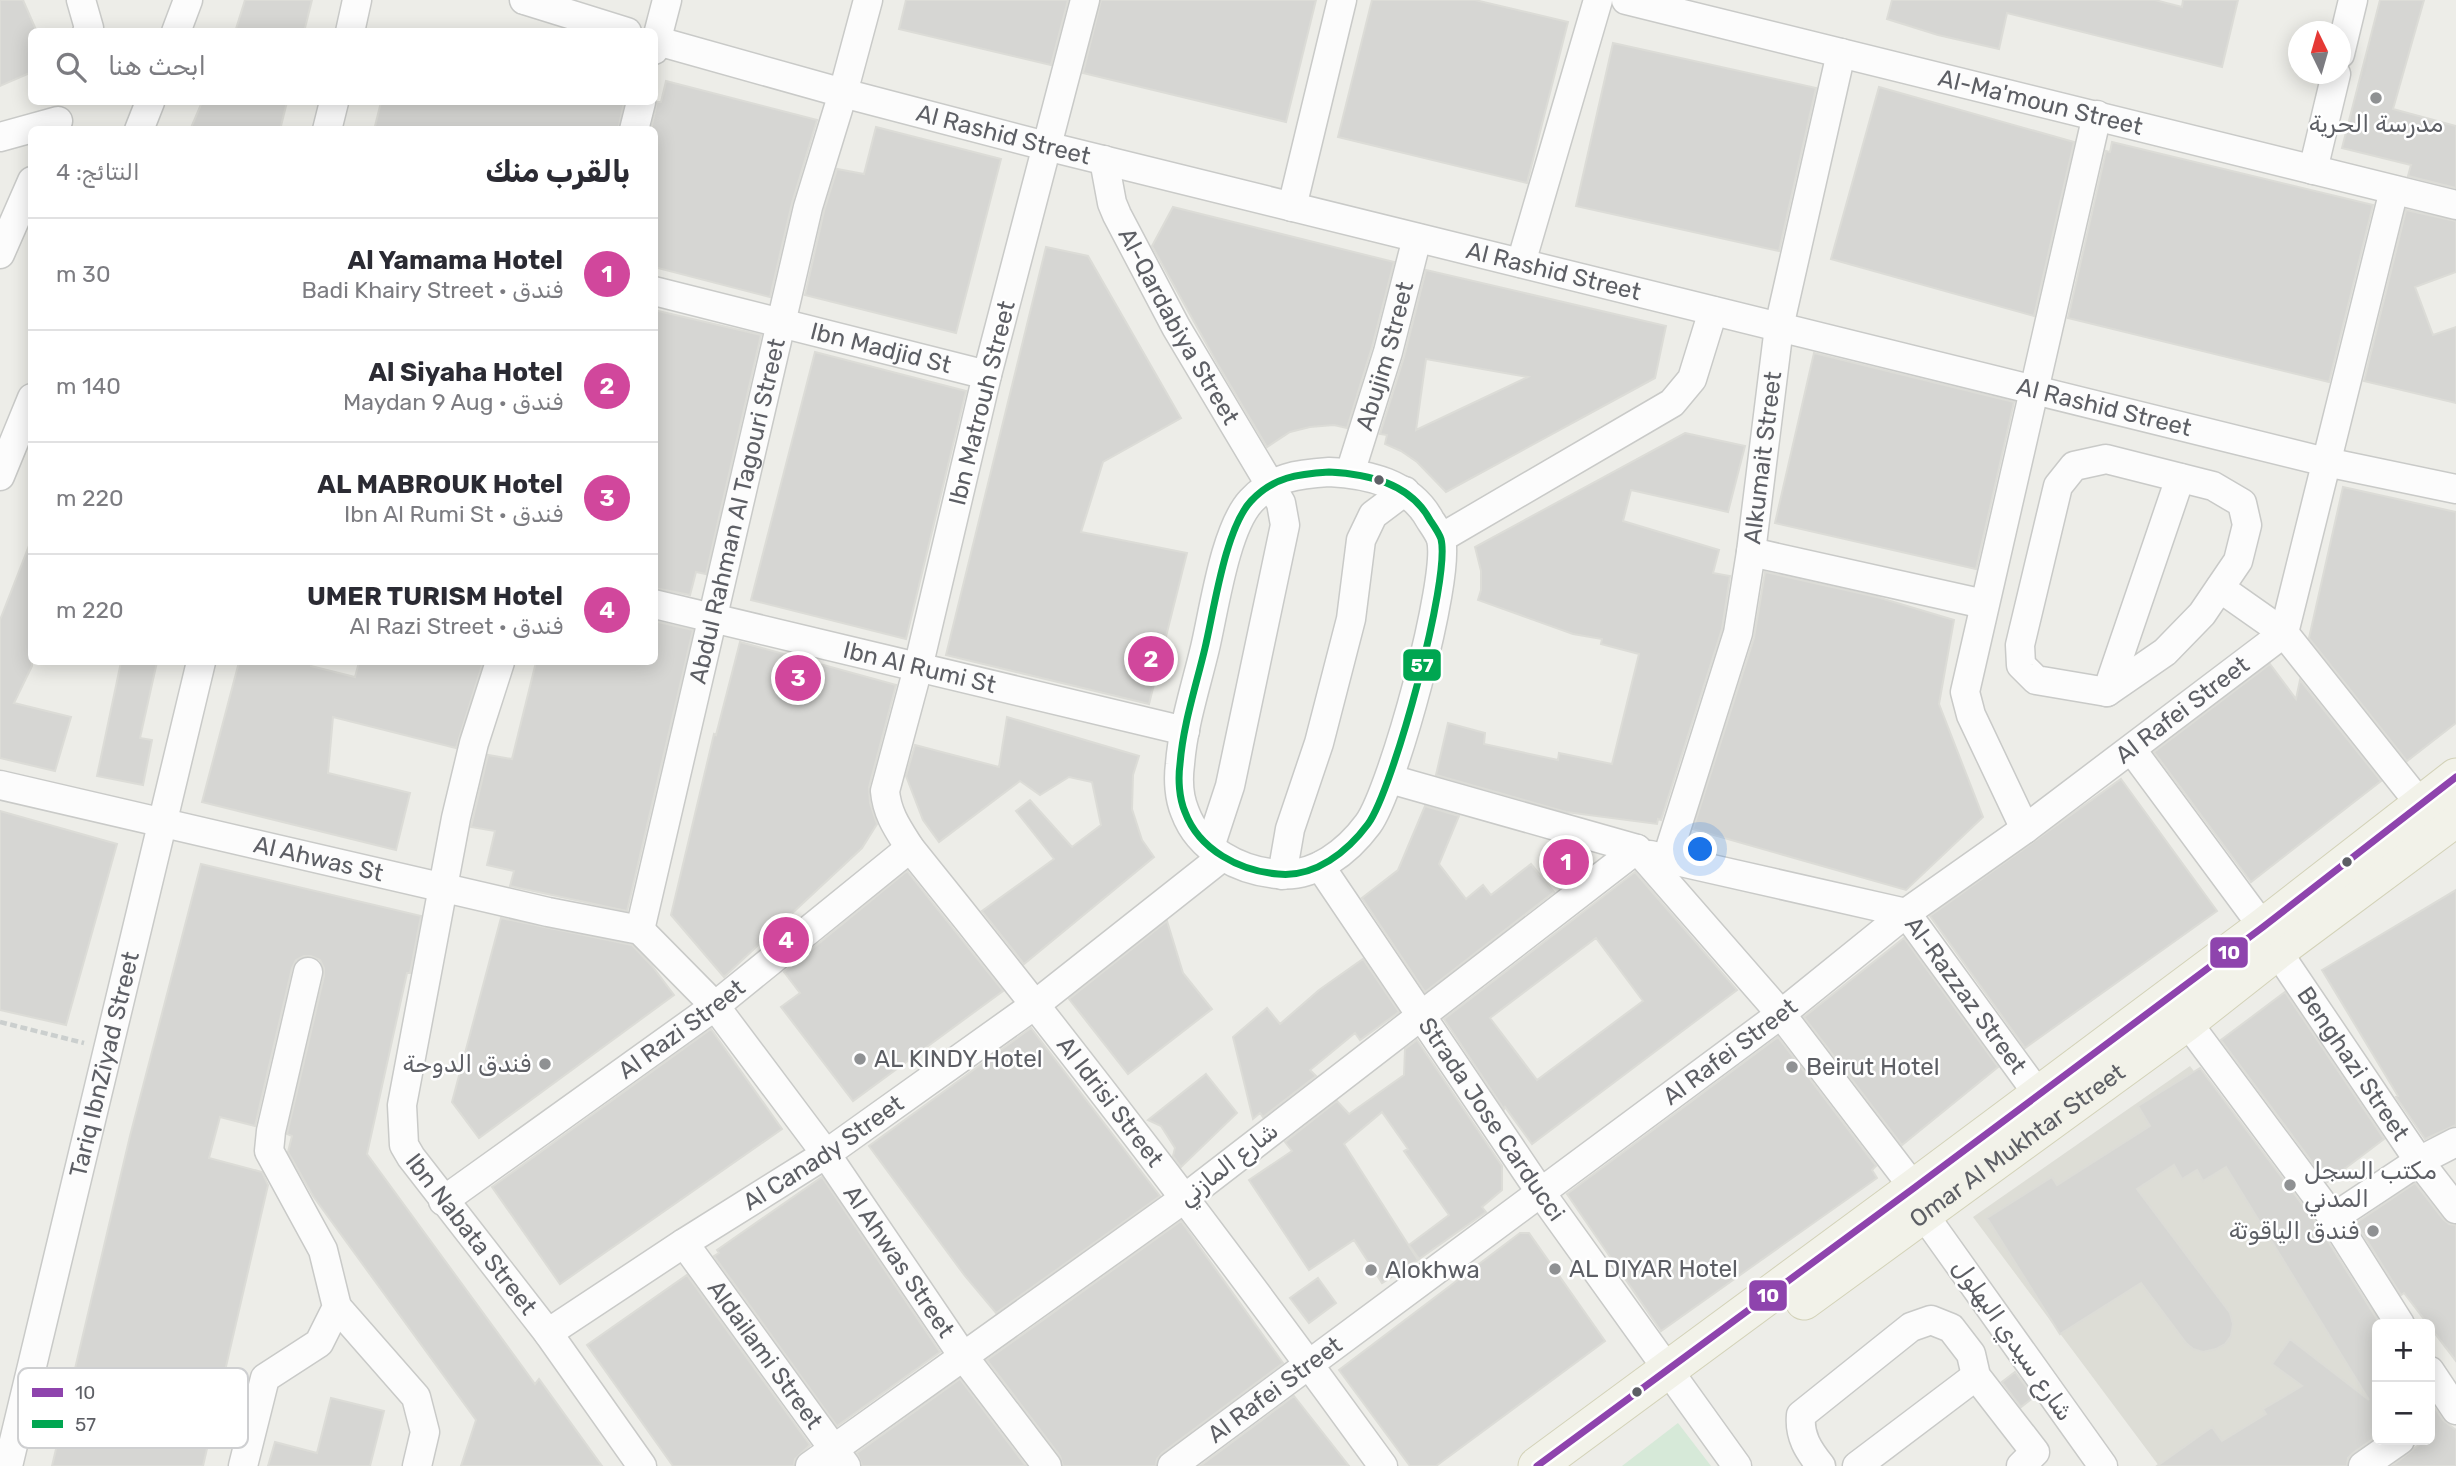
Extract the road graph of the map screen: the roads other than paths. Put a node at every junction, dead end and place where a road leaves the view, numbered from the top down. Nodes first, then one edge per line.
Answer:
1 (81, 0) edge
2 (188, 0) edge
3 (357, 0) edge
4 (524, 0) edge
5 (667, 0) edge
6 (868, 0) edge
7 (1085, 0) edge
8 (1342, 0) edge
9 (1598, 0) edge
10 (1626, 0) edge
11 (2353, 0) edge
12 (2348, 21) edge
13 (89, 28) edge
14 (178, 28) edge
15 (351, 28) edge
16 (614, 28) edge
17 (658, 33) edge
18 (658, 45) edge
19 (1841, 53) junction
20 (2334, 84) edge
21 (843, 93) junction
22 (149, 105) edge
23 (333, 105) edge
24 (640, 105) edge
25 (2097, 115) junction
26 (59, 117) edge
27 (32, 126) edge
28 (141, 126) edge
29 (328, 126) edge
30 (635, 126) edge
31 (28, 128) edge
32 (0, 137) edge
33 (1046, 146) junction
34 (1104, 160) junction
35 (2313, 170) junction
36 (28, 190) edge
37 (2394, 190) junction
38 (2456, 205) edge
39 (1292, 207) junction
40 (1418, 238) junction
41 (0, 254) edge
42 (1521, 263) junction
43 (658, 292) edge
44 (1713, 311) junction
45 (781, 323) junction
46 (1779, 327) junction
47 (987, 375) junction
48 (2032, 390) junction
49 (28, 418) edge
50 (21, 453) edge
51 (2326, 462) junction
52 (1350, 473) junction
53 (0, 476) edge
54 (2180, 478) junction
55 (1269, 484) junction
56 (2456, 489) edge
57 (1405, 491) junction
58 (1441, 538) junction
59 (1751, 552) junction
60 (2220, 588) junction
61 (1984, 604) junction
62 (658, 605) edge
63 (713, 618) junction
64 (2284, 633) junction
65 (200, 665) edge
66 (498, 665) edge
67 (918, 668) junction
68 (2106, 692) junction
69 (1185, 731) junction
70 (2132, 750) junction
71 (2456, 777) edge
72 (1390, 779) junction
73 (0, 785) edge
74 (2421, 805) junction
75 (886, 806) joint
76 (2456, 818) edge
77 (163, 823) junction
78 (2025, 829) junction
79 (910, 848) junction
80 (1216, 852) junction
81 (1648, 853) junction
82 (1320, 866) junction
83 (1282, 875) junction
84 (445, 887) junction
85 (1906, 913) junction
86 (640, 930) junction
87 (2270, 939) junction
88 (308, 972) dead end
89 (1036, 1004) junction
90 (715, 1006) junction
91 (1781, 1014) junction
92 (1420, 1015) junction
93 (2187, 1022) junction
94 (2039, 1094) junction
95 (2456, 1142) edge
96 (826, 1154) junction
97 (2419, 1161) junction
98 (1541, 1193) junction
99 (1185, 1198) junction
100 (443, 1201) junction
101 (1919, 1202) junction
102 (2456, 1209) edge
103 (2333, 1217) junction
104 (684, 1243) junction
105 (337, 1307) junction
106 (2397, 1319) edge
107 (548, 1333) junction
108 (963, 1356) junction
109 (1309, 1364) junction
110 (32, 1368) edge
111 (1976, 1376) junction
112 (1674, 1379) junction
113 (2435, 1381) edge
114 (2448, 1408) edge
115 (18, 1424) edge
116 (2393, 1445) edge
117 (248, 1446) edge
118 (248, 1448) edge
119 (839, 1457) edge
120 (2094, 1463) edge
121 (8, 1466) edge
122 (243, 1466) edge
123 (417, 1466) edge
124 (642, 1466) edge
125 (810, 1466) edge
126 (1046, 1466) edge
127 (1172, 1466) edge
128 (1383, 1466) edge
129 (1537, 1466) edge
130 (1576, 1466) edge
131 (1737, 1466) edge
132 (1821, 1466) edge
133 (1857, 1466) edge
134 (2021, 1466) edge
135 (2363, 1466) edge

1 - 13 street
2 - 14 street
3 - 15 street
4 - 16 street
5 - 17 street
6 - 21 street, Abdul Rahman Al Tagouri Street
7 - 33 street, Ibn Matrouh Street
8 - 39 street
9 - 42 street
10 - 19 street, Al-Ma'moun Street
11 - 12 street
18 - 21 street, Al Rashid Street
19 - 25 street, Al-Ma'moun Street
19 - 46 street, Alkumait Street
20 - 35 street
21 - 33 street, Al Rashid Street
21 - 45 street, Abdul Rahman Al Tagouri Street
22 - 28 street
23 - 29 street
24 - 30 street
25 - 35 street, Al-Ma'moun Street
25 - 48 street
26 - 27 street
31 - 32 street
33 - 34 street, Al Rashid Street
33 - 47 street, Ibn Matrouh Street
34 - 39 street, Al Rashid Street
34 - 55 street, Al-Qardabiya Street
35 - 37 street, Al-Ma'moun Street
36 - 41 street
37 - 38 street, Al-Ma'moun Street
37 - 51 street
39 - 40 street, Al Rashid Street
40 - 42 street, Al Rashid Street
40 - 52 street, Abujim Street
42 - 44 street, Al Rashid Street
43 - 45 street, Ibn Madjid St
44 - 46 street, Al Rashid Street
44 - 58 street
45 - 47 street, Ibn Madjid St
45 - 63 street, Abdul Rahman Al Tagouri Street
46 - 48 street, Al Rashid Street
46 - 59 street, Alkumait Street
47 - 67 street, Ibn Matrouh Street
48 - 51 street, Al Rashid Street
48 - 61 street
49 - 50 street
50 - 53 street
51 - 56 street, Al Rashid Street
51 - 64 street
52 - 55 street
52 - 57 street
54 - 60 street
54 - 68 street
54 - 68 street
55 - 69 street
55 - 80 street, Al-Qardabiya Street
57 - 58 street
57 - 83 street
58 - 72 street
59 - 61 street
59 - 81 street, Alkumait Street
60 - 64 street
60 - 68 street
61 - 78 street
62 - 63 street, Ibn Al Rumi St
63 - 67 street, Ibn Al Rumi St
63 - 86 street, Abdul Rahman Al Tagouri Street
64 - 70 street, Al Rafei Street
64 - 74 street
65 - 77 street, Tariq IbnZiyad Street
66 - 84 street, Ibn Nabata Street
67 - 69 street, Ibn Al Rumi St
67 - 75 street, Ibn Matrouh Street
69 - 80 street
70 - 78 street, Al Rafei Street
70 - 87 street, Benghazi Street
71 - 74 main road, Omar Al Mukhtar Street
72 - 81 street, Al-Razzaz Street
72 - 82 street
73 - 77 street, Al Ahwas St
74 - 87 main road, Omar Al Mukhtar Street
75 - 79 street, Al Idrisi Street
76 - 87 main road, Omar Al Mukhtar Street
77 - 84 street, Al Ahwas St
77 - 110 street, Tariq IbnZiyad Street
78 - 85 street, Al Rafei Street
79 - 89 street, Al Idrisi Street
79 - 90 street, Al Razi Street
80 - 83 street
80 - 89 street, Al Canady Street
81 - 85 street, Al-Razzaz Street
81 - 91 street, شارع سيدي البهلول
81 - 92 street, شارع المازني
82 - 83 street
82 - 92 street, Strada Jose Carducci
84 - 86 street, Al Ahwas St
84 - 100 street, Ibn Nabata Street
85 - 91 street, Al Rafei Street
85 - 94 street, Al-Razzaz Street
86 - 90 street, Al Ahwas Street
87 - 93 main road, Omar Al Mukhtar Street
87 - 94 main road, Omar Al Mukhtar Street
87 - 97 street, Benghazi Street
88 - 105 street
89 - 96 street, Al Canady Street
89 - 99 street, Al Idrisi Street
90 - 96 street, Al Ahwas Street
90 - 100 street, Al Razi Street
91 - 98 street, Al Rafei Street
91 - 101 street, شارع سيدي البهلول
92 - 98 street, Strada Jose Carducci
92 - 99 street, شارع المازني
93 - 101 main road, Omar Al Mukhtar Street
93 - 103 street
94 - 101 main road, Omar Al Mukhtar Street
95 - 97 street
96 - 104 street, Al Canady Street
96 - 108 street, Al Ahwas Street
97 - 102 street, Benghazi Street
97 - 103 street
98 - 109 street, Al Rafei Street
98 - 112 street, Strada Jose Carducci
99 - 108 street, شارع المازني
99 - 109 street, Al Idrisi Street
100 - 107 street, Ibn Nabata Street
101 - 112 main road, Omar Al Mukhtar Street
101 - 120 street, شارع سيدي البهلول
103 - 106 street
104 - 107 street, Al Canady Street
104 - 119 street, Aldailami Street
105 - 117 street
105 - 123 street
107 - 124 street, Ibn Nabata Street
108 - 119 street, شارع المازني
108 - 126 street, Al Ahwas Street
109 - 127 street, Al Rafei Street
109 - 128 street, Al Idrisi Street
111 - 132 street
111 - 133 street
111 - 134 street
112 - 129 main road, Omar Al Mukhtar Street
112 - 130 main road, Omar Al Mukhtar Street
112 - 131 street, Strada Jose Carducci
113 - 114 street
115 - 121 street, Tariq IbnZiyad Street
116 - 135 street
118 - 122 street
119 - 125 street, شارع المازني

